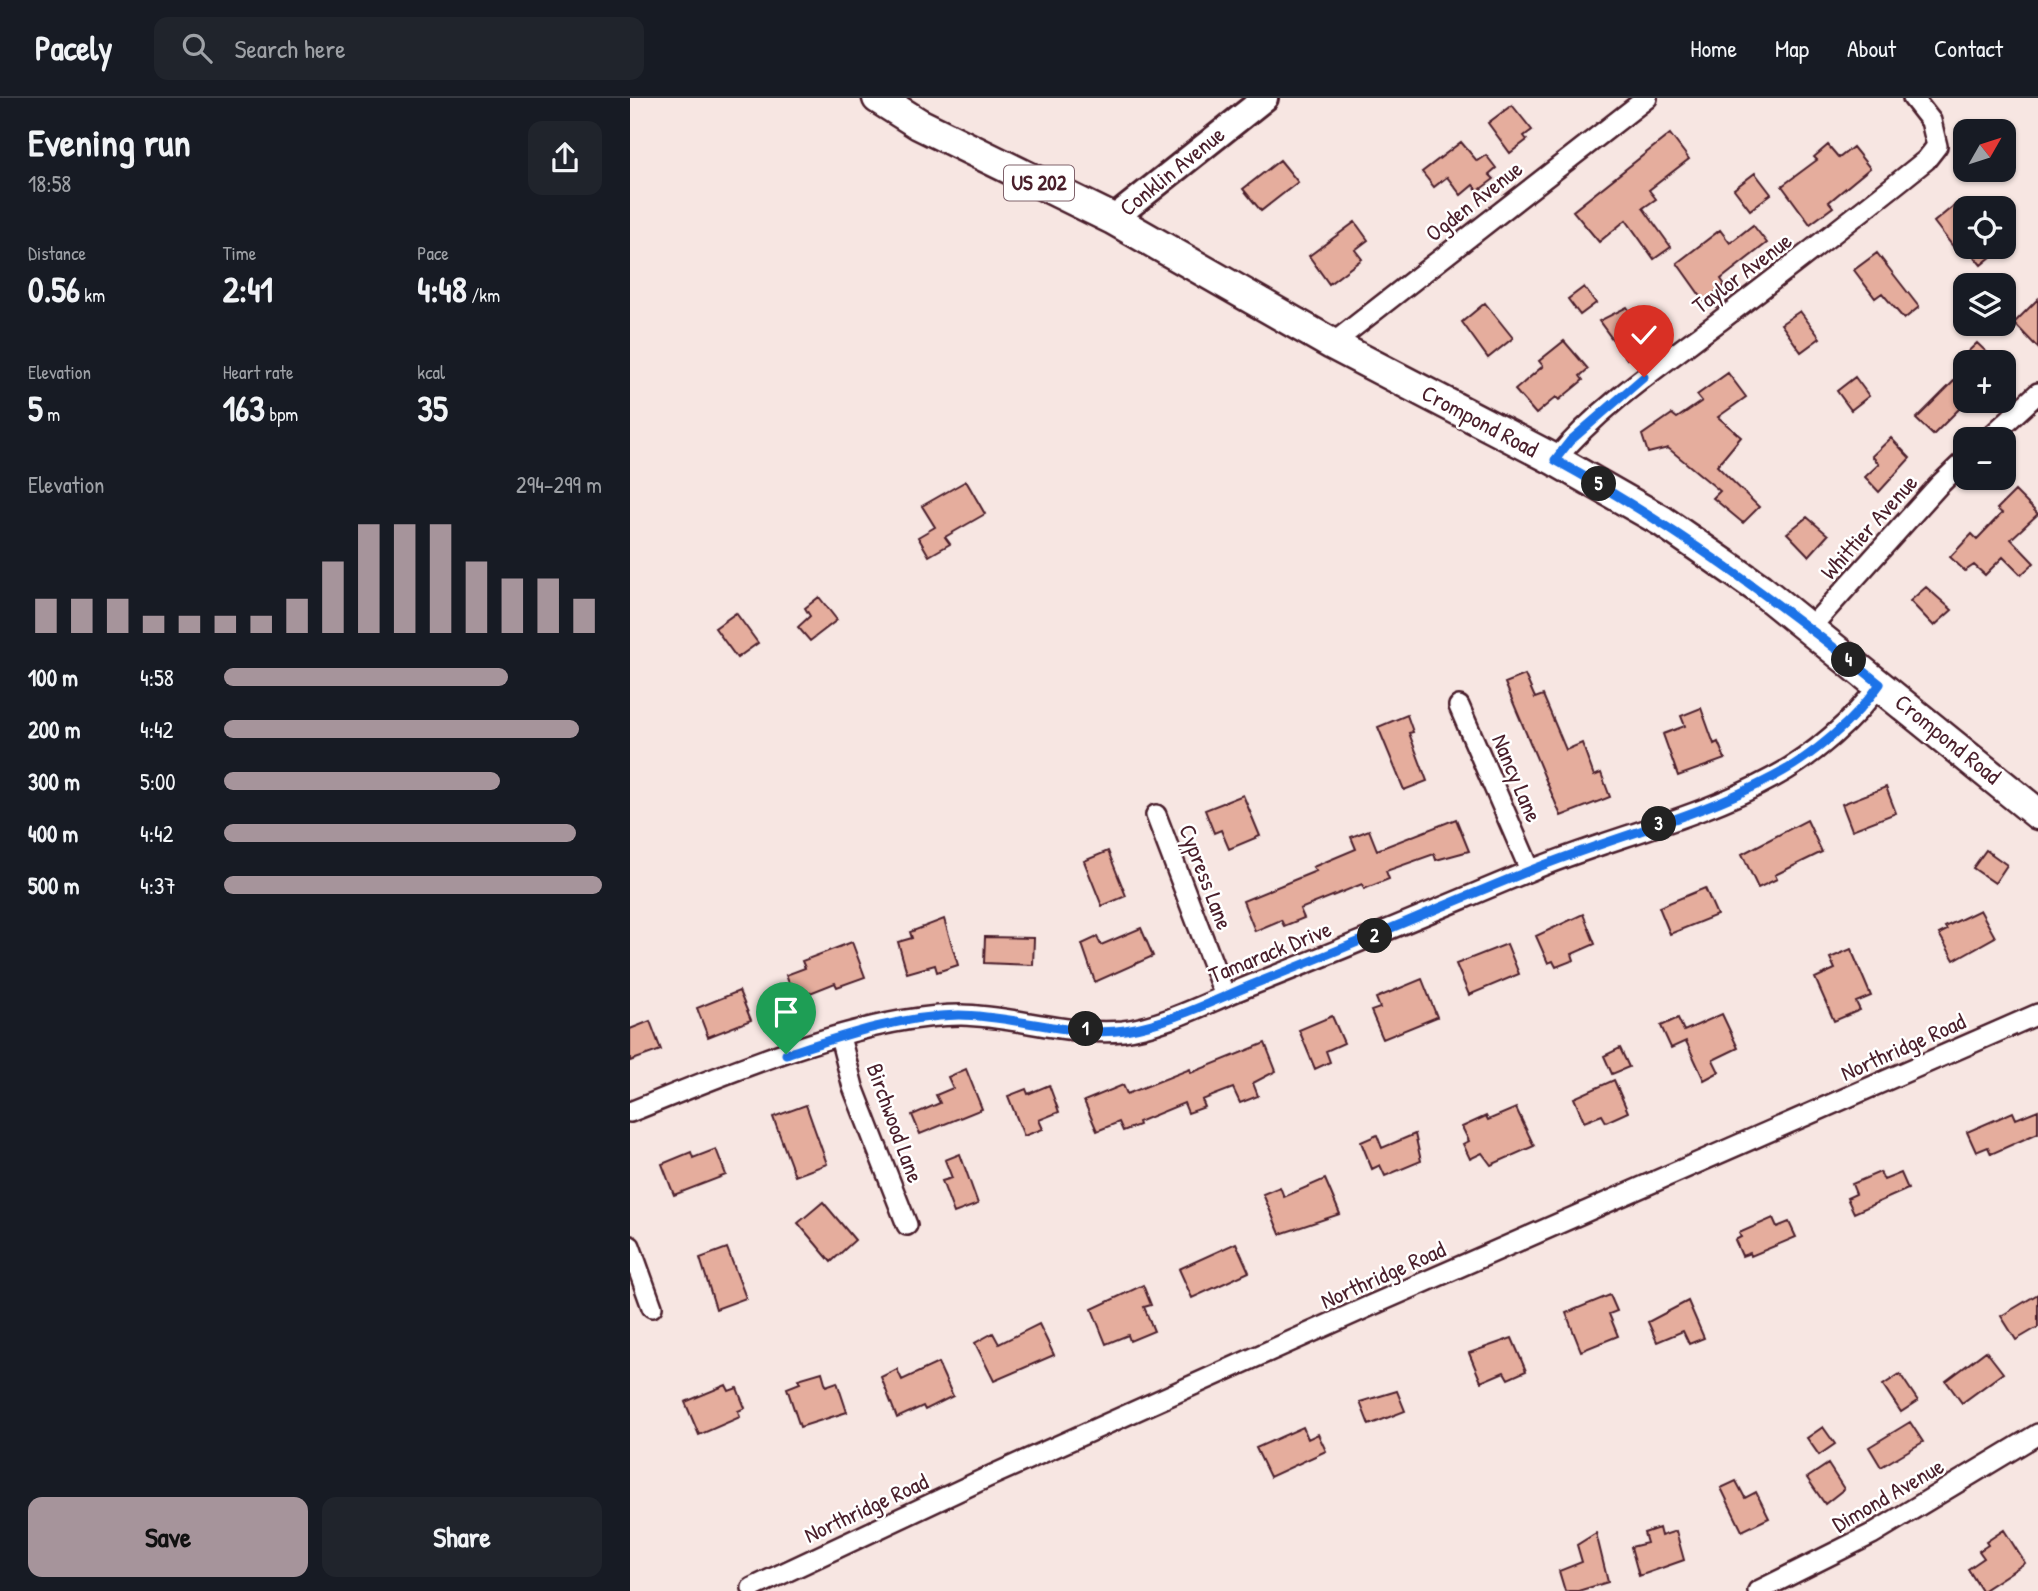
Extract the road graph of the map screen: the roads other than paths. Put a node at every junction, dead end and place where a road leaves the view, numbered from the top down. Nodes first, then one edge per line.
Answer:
1 (878, 98) edge
2 (1265, 98) edge
3 (1647, 98) edge
4 (1913, 98) edge
5 (1113, 219) junction
6 (1332, 344) junction
7 (2038, 393) edge
8 (2001, 427) edge
9 (1555, 460) junction
10 (1953, 472) edge
11 (1810, 628) junction
12 (1880, 684) junction
13 (1460, 706) dead end
14 (2036, 807) edge
15 (1156, 815) dead end
16 (1530, 870) junction
17 (1225, 996) junction
18 (2038, 1014) edge
19 (840, 1037) junction
20 (630, 1112) edge
21 (907, 1224) dead end
22 (630, 1246) edge
23 (652, 1307) dead end
24 (2038, 1434) edge
25 (752, 1588) dead end
26 (1758, 1591) edge

1 - 5 main road, Crompond Road / US 202
2 - 5 street, Conklin Avenue
3 - 6 street, Ogden Avenue
4 - 9 street, Taylor Avenue
5 - 6 main road, Crompond Road / US 202
6 - 9 main road, Crompond Road / US 202
7 - 8 street
9 - 11 main road, Crompond Road / US 202
10 - 11 street, Whittier Avenue
11 - 12 main road, Crompond Road / US 202
12 - 14 main road, Crompond Road / US 202
12 - 16 street, Tamarack Drive
13 - 16 street, Nancy Lane
15 - 17 street, Cypress Lane
16 - 17 street, Tamarack Drive
17 - 19 street, Tamarack Drive
18 - 25 street, Northridge Road
19 - 20 street, Tamarack Drive
19 - 21 street, Birchwood Lane
22 - 23 street
24 - 26 street, Dimond Avenue

